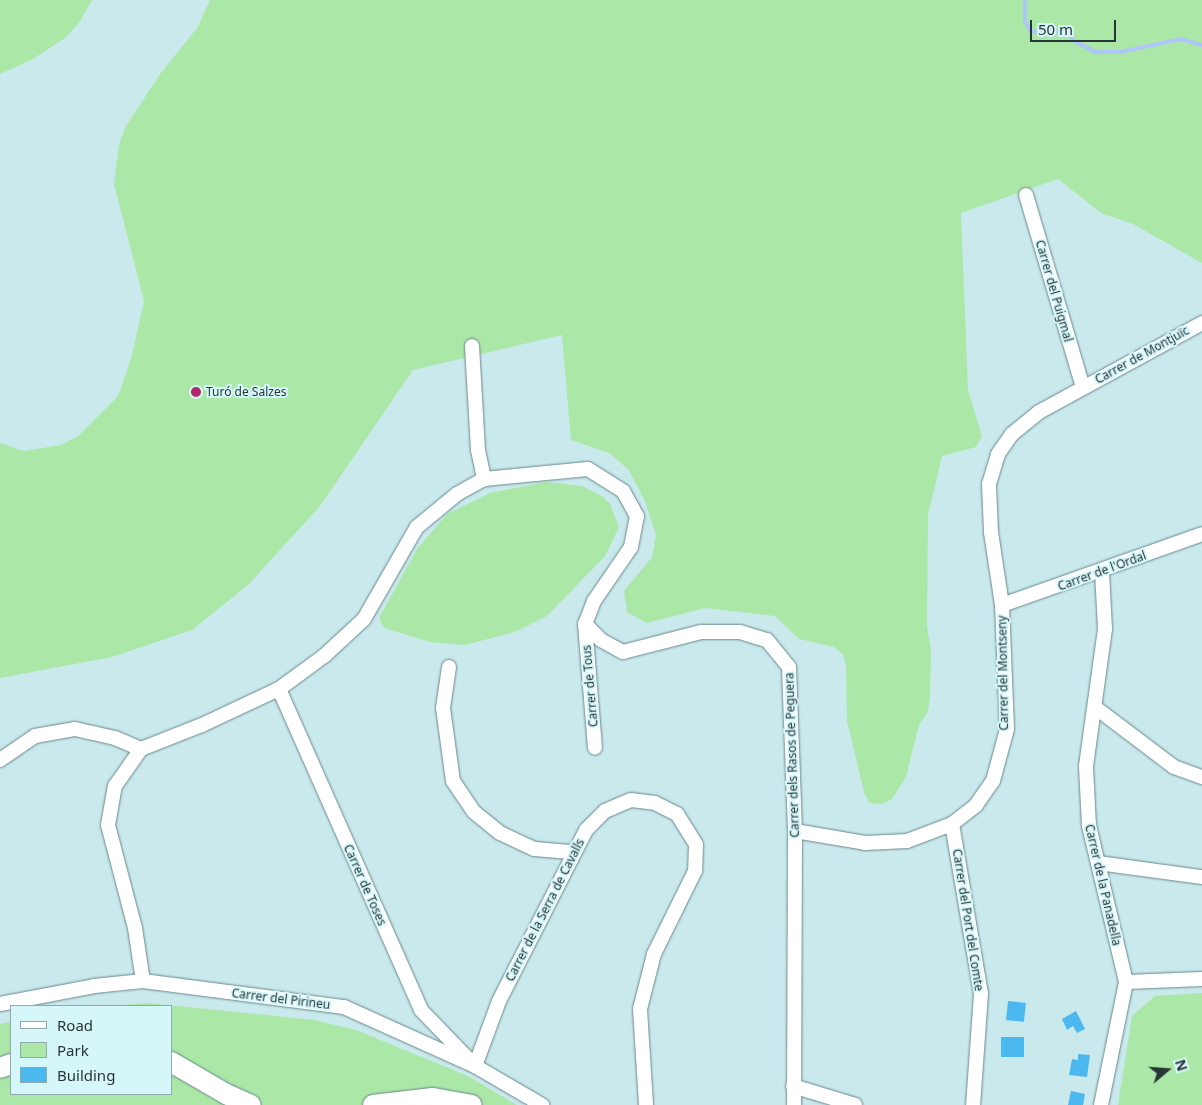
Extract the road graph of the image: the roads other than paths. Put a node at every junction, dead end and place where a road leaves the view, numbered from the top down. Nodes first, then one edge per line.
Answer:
1 (1026, 195) dead end
2 (1202, 323) edge
3 (472, 346) dead end
4 (1083, 388) junction
5 (484, 479) junction
6 (1202, 534) edge
7 (1102, 572) junction
8 (1002, 605) junction
9 (585, 624) junction
10 (449, 667) dead end
11 (280, 689) junction
12 (1096, 708) junction
13 (595, 748) dead end
14 (141, 749) junction
15 (0, 760) edge
16 (1202, 777) edge
17 (952, 824) junction
18 (796, 831) junction
19 (573, 852) junction
20 (1098, 864) junction
21 (1202, 877) edge
22 (1202, 979) edge
23 (142, 981) junction
24 (1126, 982) junction
25 (0, 1003) edge
26 (172, 1063) edge
27 (475, 1066) junction
28 (794, 1086) junction
29 (251, 1105) edge
30 (373, 1105) edge
31 (471, 1105) edge
32 (542, 1105) edge
33 (646, 1105) edge
34 (794, 1105) edge
35 (855, 1105) edge
36 (973, 1105) edge
37 (1101, 1105) edge

1 - 4 street, Carrer del Puigmal
2 - 4 street, Carrer de Montjuïc
3 - 5 street
4 - 8 street, Carrer del Montseny
5 - 9 street
5 - 11 street
6 - 7 street, Carrer de l'Ordal
7 - 8 street, Carrer de l'Ordal
7 - 12 street, Carrer de la Panadella
8 - 17 street, Carrer del Montseny
9 - 13 street, Carrer de Tous
9 - 18 street, Carrer dels Rasos de Peguera
10 - 19 street
11 - 14 street
11 - 27 street, Carrer de Toses
12 - 16 street
12 - 20 street, Carrer de la Panadella
14 - 15 street
14 - 23 street
17 - 18 street, Carrer del Montseny
17 - 36 street, Carrer del Port del Comte
18 - 28 street, Carrer dels Rasos de Peguera
19 - 27 street, Carrer de la Serra de Cavalls
19 - 33 street, Carrer de la Serra de Cavalls
20 - 21 street
20 - 24 street, Carrer de la Panadella
22 - 24 street
23 - 25 street, Carrer del Pirineu
23 - 27 street, Carrer del Pirineu
24 - 37 street, Carrer de la Panadella
26 - 29 main road
27 - 32 street, Carrer del Pirineu
28 - 34 street, Carrer dels Rasos de Peguera
28 - 35 street
30 - 31 main road

